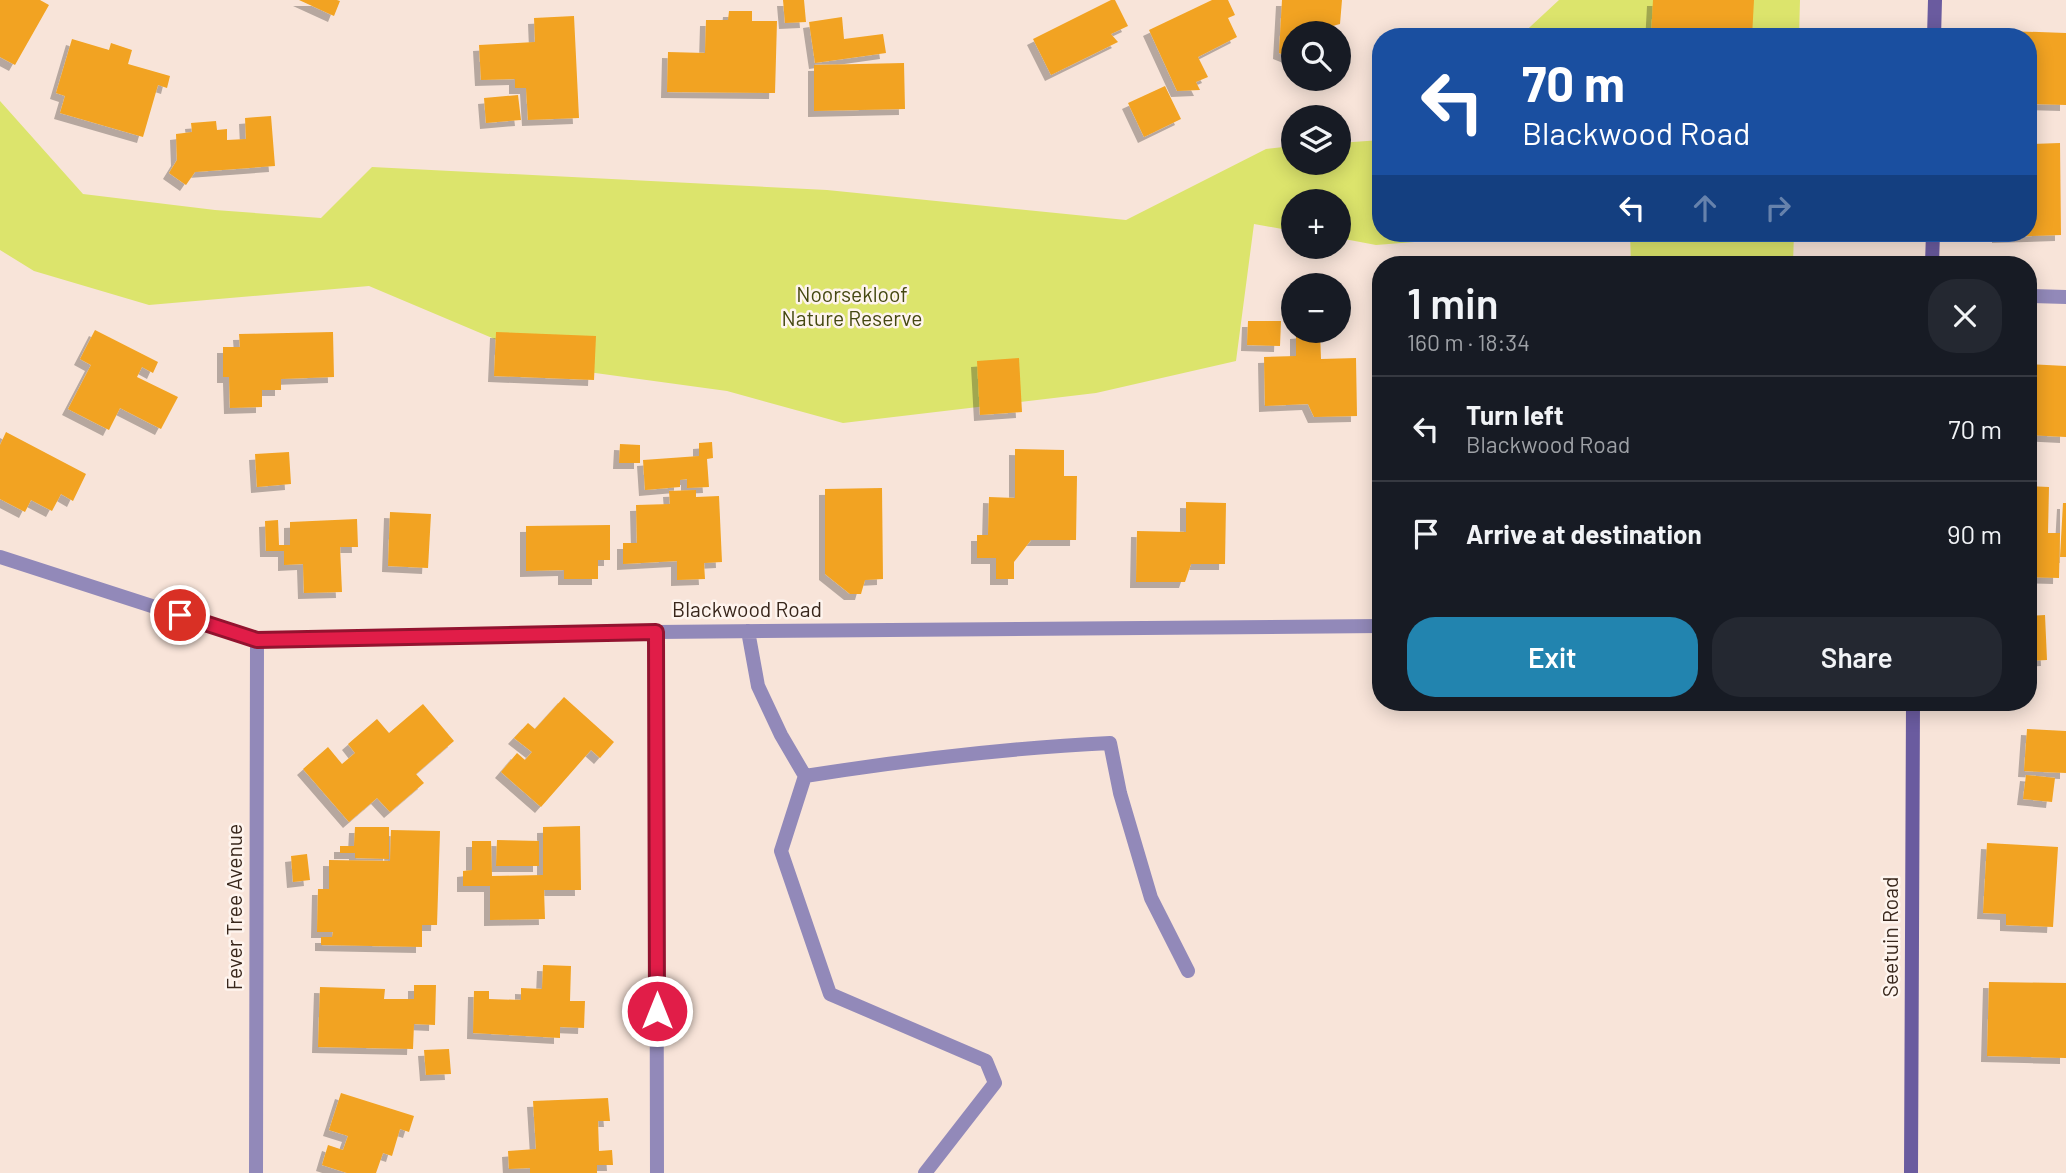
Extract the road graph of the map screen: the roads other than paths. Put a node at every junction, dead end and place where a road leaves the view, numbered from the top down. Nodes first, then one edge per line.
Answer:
1 (1935, 0) edge
2 (1934, 28) edge
3 (2037, 296) edge
4 (2066, 297) edge
5 (0, 557) edge
6 (1372, 626) edge
7 (748, 631) junction
8 (656, 632) junction
9 (257, 640) junction
10 (1913, 711) edge
11 (806, 776) junction
12 (1188, 971) dead end
13 (256, 1173) edge
14 (657, 1173) edge
15 (925, 1173) edge
16 (1911, 1173) edge

1 - 2 street
3 - 4 street
5 - 9 street, Blackwood Road
6 - 7 street, Blackwood Road
7 - 8 street, Blackwood Road
7 - 11 street
8 - 9 street, Blackwood Road
8 - 14 street
9 - 13 street, Fever Tree Avenue
10 - 16 street, Seetuin Road
11 - 12 street
11 - 15 street

